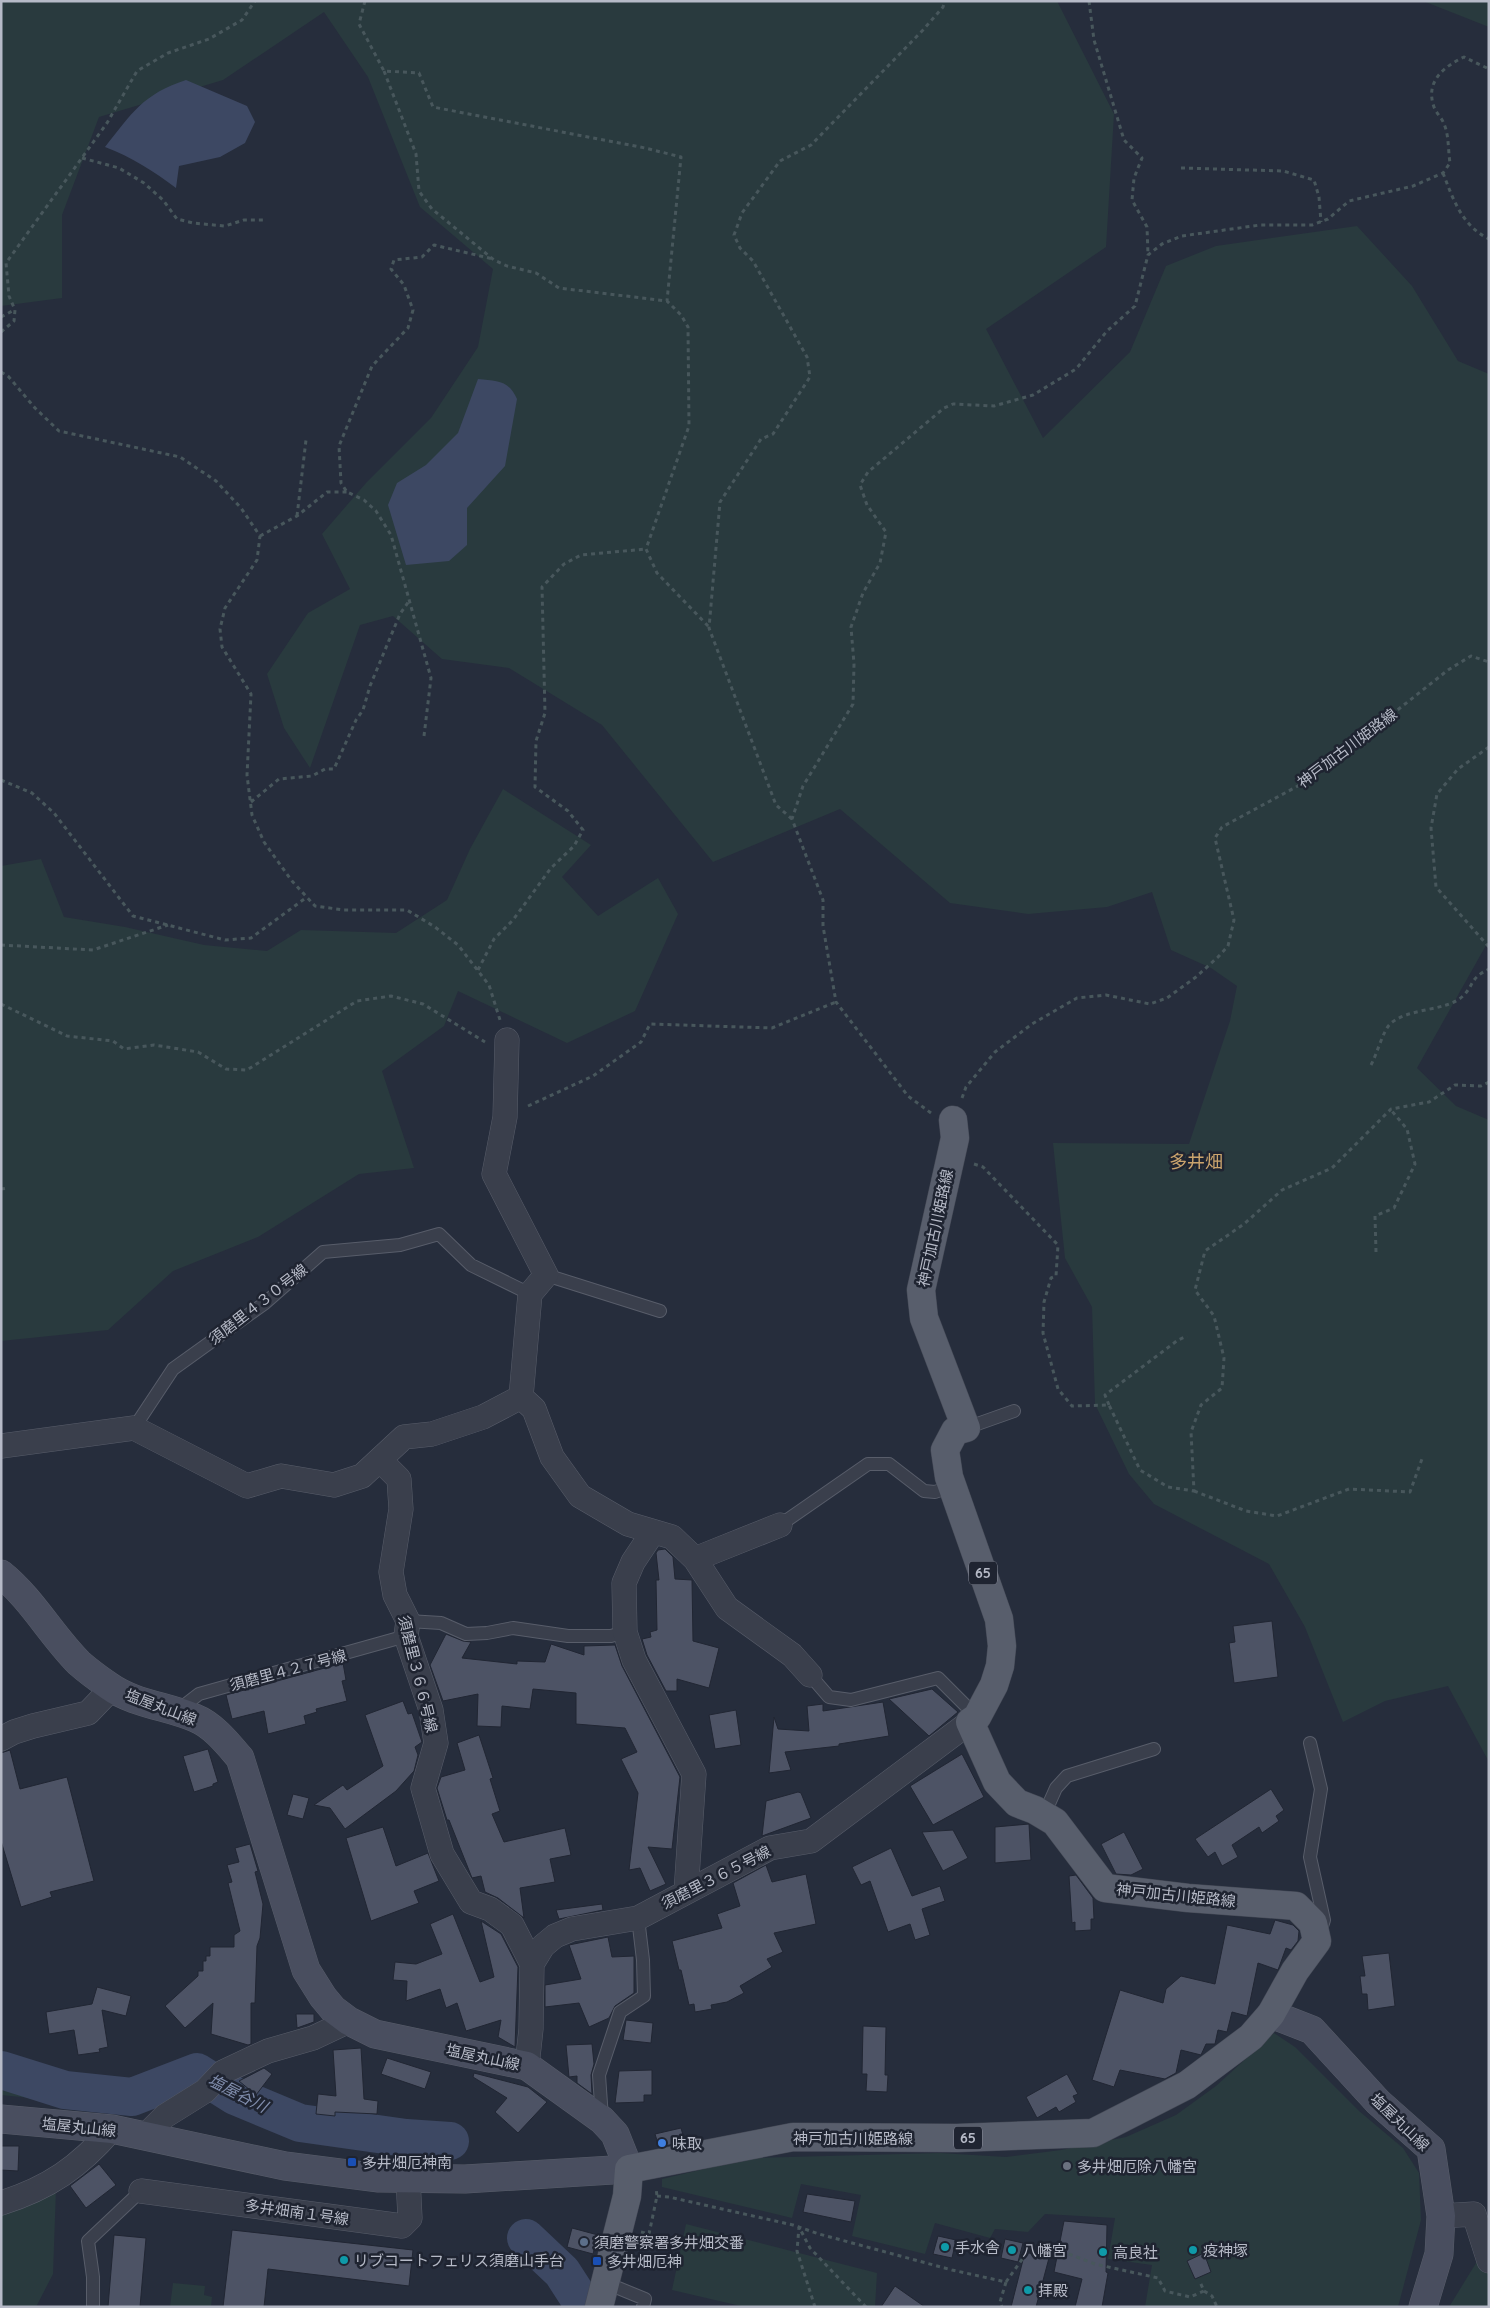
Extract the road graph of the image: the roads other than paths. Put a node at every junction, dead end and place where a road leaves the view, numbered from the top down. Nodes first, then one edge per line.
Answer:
1 (507, 1047) road end
2 (953, 1120) road end
3 (546, 1275) junction
4 (530, 1294) junction
5 (660, 1311) dead end
6 (521, 1398) junction
7 (1014, 1411) dead end
8 (134, 1428) junction
9 (966, 1428) junction
10 (1, 1446) edge
11 (380, 1460) junction
12 (952, 1486) junction
13 (780, 1525) joint
14 (653, 1532) junction
15 (695, 1559) junction
16 (1, 1574) edge
17 (407, 1629) junction
18 (625, 1632) junction
19 (810, 1674) joint
20 (112, 1688) junction
21 (175, 1713) junction
22 (973, 1720) junction
23 (1, 1739) edge
24 (1310, 1743) dead end
25 (1154, 1749) dead end
26 (1044, 1815) junction
27 (686, 1892) junction
28 (638, 1918) junction
29 (1317, 1941) junction
30 (532, 1964) junction
31 (1271, 2014) junction
32 (349, 2021) junction
33 (527, 2066) junction
34 (1, 2119) edge
35 (602, 2120) junction
36 (112, 2130) junction
37 (145, 2136) junction
38 (630, 2169) junction
39 (408, 2178) junction
40 (141, 2191) joint
41 (1, 2203) edge
42 (1441, 2216) junction
43 (1489, 2261) edge
44 (603, 2295) edge
45 (94, 2307) edge
46 (643, 2307) edge
47 (1422, 2307) edge

1 - 3 street
2 - 9 main road, 神戸加古川姫路線
3 - 4 street
3 - 5 lane
4 - 6 street
4 - 8 lane, 須磨里４３０号線
6 - 11 street
6 - 14 street
7 - 9 lane
8 - 10 street
8 - 11 street
9 - 12 main road, 65
11 - 17 street, 須磨里３６６号線
12 - 13 lane
12 - 22 main road, 65
13 - 15 street
14 - 15 street
14 - 18 street
15 - 19 street
16 - 20 street, 塩屋丸山線
17 - 18 lane, 須磨里４２７号線
17 - 21 lane, 須磨里４２７号線
17 - 30 street, 須磨里３６６号線
18 - 27 street
19 - 22 lane
20 - 21 street, 塩屋丸山線
20 - 23 street
21 - 32 street, 塩屋丸山線
22 - 26 main road, 神戸加古川姫路線
22 - 27 street, 須磨里３６５号線
24 - 29 lane
25 - 26 lane
26 - 29 main road, 神戸加古川姫路線
27 - 28 street, 須磨里３６５号線
28 - 30 street, 須磨里３６５号線
28 - 35 lane
29 - 31 main road, 神戸加古川姫路線 / 65
30 - 33 street, 須磨里３６６号線
31 - 38 main road, 神戸加古川姫路線 / 65
31 - 42 street, 塩屋丸山線
32 - 33 street, 塩屋丸山線
32 - 37 street
33 - 35 street, 塩屋丸山線
34 - 36 street, 塩屋丸山線
35 - 38 street, 塩屋丸山線
36 - 37 street, 塩屋丸山線
36 - 41 street
37 - 39 street, 塩屋丸山線
38 - 39 street, 塩屋丸山線
38 - 44 main road
39 - 40 street, 多井畑南１号線
40 - 45 lane
42 - 43 street
42 - 47 street, 塩屋丸山線
44 - 46 lane

